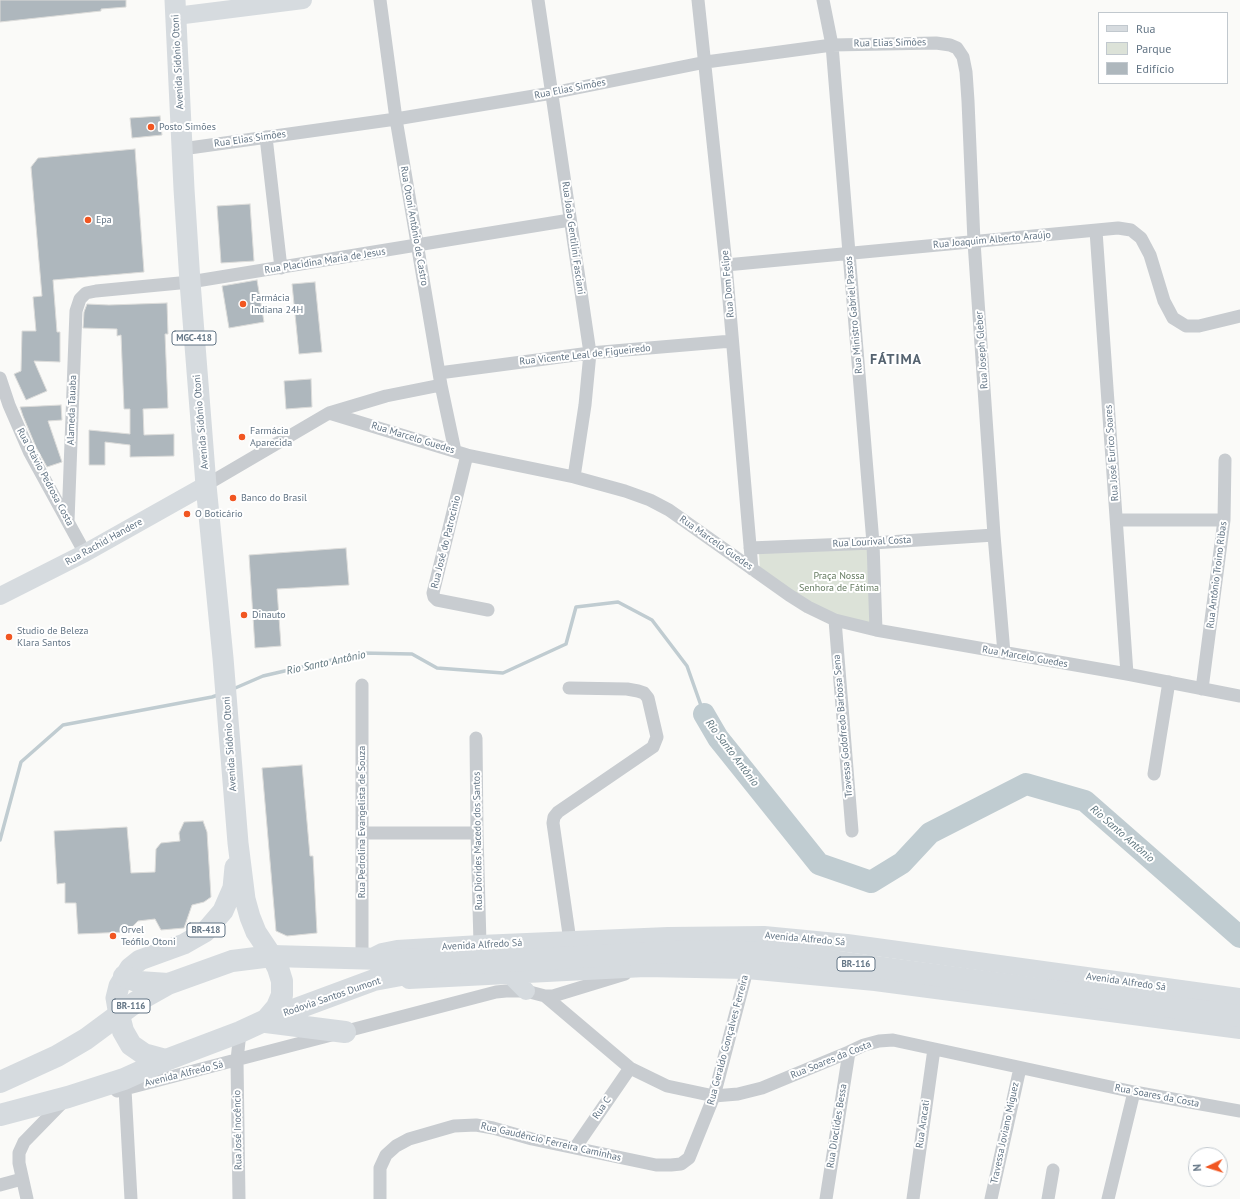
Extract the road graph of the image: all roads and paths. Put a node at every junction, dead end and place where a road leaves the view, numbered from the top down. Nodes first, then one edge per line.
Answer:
1 (303, 0) edge
2 (380, 0) edge
3 (538, 0) edge
4 (698, 0) edge
5 (823, 0) edge
6 (175, 8) edge
7 (832, 45) junction
8 (958, 48) joint
9 (706, 62) junction
10 (552, 93) junction
11 (396, 119) junction
12 (266, 137) junction
13 (182, 149) junction
14 (570, 220) junction
15 (1096, 231) junction
16 (974, 242) junction
17 (418, 246) junction
18 (849, 254) junction
19 (726, 264) junction
20 (281, 268) junction
21 (190, 282) junction
22 (80, 299) joint
23 (1240, 316) edge
24 (732, 341) junction
25 (590, 352) junction
26 (0, 378) edge
27 (440, 379) junction
28 (328, 413) junction
29 (461, 453) junction
30 (1225, 460) dead end
31 (574, 477) junction
32 (206, 485) junction
33 (1117, 520) junction
34 (1224, 520) junction
35 (68, 521) junction
36 (994, 536) junction
37 (873, 543) junction
38 (750, 548) junction
39 (85, 553) junction
40 (752, 569) junction
41 (0, 596) edge
42 (488, 610) dead end
43 (835, 620) junction
44 (876, 630) junction
45 (1004, 653) junction
46 (224, 658) joint
47 (1127, 674) junction
48 (1169, 682) junction
49 (362, 685) dead end
50 (569, 688) dead end
51 (1202, 689) junction
52 (1240, 696) edge
53 (476, 738) dead end
54 (1154, 774) dead end
55 (852, 831) dead end
56 (362, 833) junction
57 (477, 833) junction
58 (238, 843) junction
59 (570, 941) junction
60 (480, 944) junction
61 (272, 956) junction
62 (366, 959) junction
63 (469, 963) junction
64 (645, 968) junction
65 (747, 970) junction
66 (510, 975) junction
67 (124, 976) junction
68 (374, 980) junction
69 (168, 984) junction
70 (526, 991) junction
71 (545, 996) junction
72 (1240, 997) edge
73 (119, 1015) junction
74 (1240, 1016) edge
75 (264, 1021) junction
76 (1240, 1030) edge
77 (240, 1032) junction
78 (345, 1032) junction
79 (934, 1049) junction
80 (849, 1052) junction
81 (166, 1060) junction
82 (237, 1060) junction
83 (630, 1068) junction
84 (1020, 1068) junction
85 (0, 1082) edge
86 (125, 1084) junction
87 (1134, 1092) junction
88 (68, 1096) junction
89 (714, 1096) junction
90 (1240, 1111) edge
91 (0, 1115) edge
92 (575, 1148) junction
93 (671, 1165) joint
94 (1053, 1170) dead end
95 (22, 1179) junction
96 (0, 1185) edge
97 (27, 1199) edge
98 (131, 1199) edge
99 (239, 1199) edge
100 (380, 1199) edge
101 (826, 1199) edge
102 (913, 1199) edge
103 (991, 1199) edge
104 (1048, 1199) edge
105 (1108, 1199) edge

1 - 6 street
2 - 11 street, Rua Otoni Antônio de Castro
3 - 10 street, Rua João Gentilini Fasciani
4 - 9 street, Rua Dom Felipe
5 - 7 street, Rua Ministro Gabriel Passos
6 - 13 main road, Avenida Sidônio Otoni / MGC-418
7 - 8 street, Rua Elias Simões
7 - 9 street, Rua Elias Simões
7 - 18 street, Rua Ministro Gabriel Passos
8 - 16 street, Rua Joseph Gleber
9 - 10 street, Rua Elias Simões
9 - 19 street, Rua Dom Felipe
10 - 11 street, Rua Elias Simões
10 - 14 street, Rua João Gentilini Fasciani
11 - 12 street, Rua Elias Simões
11 - 17 street, Rua Otoni Antônio de Castro
12 - 13 street, Rua Elias Simões
12 - 20 street
13 - 21 main road, Avenida Sidônio Otoni / MGC-418
14 - 17 street, Rua Placidina Maria de Jesus
14 - 25 street, Rua João Gentilini Fasciani
15 - 16 street, Rua Joaquim Alberto Araújo
15 - 23 street, Rua Joaquim Alberto Araújo
15 - 33 street, Rua José Eurico Soares
16 - 18 street, Rua Joaquim Alberto Araújo
16 - 36 street, Rua Joseph Gleber
17 - 20 street, Rua Placidina Maria de Jesus
17 - 27 street, Rua Otoni Antônio de Castro
18 - 19 street, Rua Joaquim Alberto Araújo
18 - 37 street, Rua Ministro Gabriel Passos
19 - 24 street, Rua Dom Felipe
20 - 21 street, Rua Placidina Maria de Jesus
21 - 22 street, Rua Placidina Maria de Jesus
21 - 32 main road, Avenida Sidônio Otoni / MGC-418
22 - 35 street, Alameda Tauaba
24 - 25 street, Rua Vicente Leal de Figueiredo
24 - 38 street, Rua Dom Felipe
25 - 27 street, Rua Vicente Leal de Figueiredo
25 - 31 street, Rua João Gentilini Fasciani
26 - 35 street, Rua Otávio Pedrosa Costa
27 - 28 street, Rua Vicente Leal de Figueiredo
27 - 29 street, Rua Otoni Antônio de Castro
28 - 29 street, Rua Marcelo Guedes
28 - 32 street
29 - 31 street, Rua Marcelo Guedes
29 - 42 street, Rua José do Patrocinio
30 - 34 street, Rua Antônio Troino Ribas
31 - 40 street, Rua Marcelo Guedes
32 - 39 street, Rua Rachid Handere
32 - 46 main road, Avenida Sidônio Otoni / MGC-418
33 - 34 street
33 - 47 street, Rua José Eurico Soares
34 - 51 street, Rua Antônio Troino Ribas
35 - 39 street, Rua Otávio Pedrosa Costa
36 - 37 street, Rua Lourival Costa
36 - 45 street, Rua Joseph Gleber
37 - 38 street, Rua Lourival Costa
37 - 44 street, Rua Ministro Gabriel Passos
38 - 40 street, Rua Dom Felipe
39 - 41 street, Rua Rachid Handere
40 - 43 street, Rua Marcelo Guedes
43 - 44 street, Rua Marcelo Guedes
43 - 55 street, Travessa Godofredo Barbosa Sena
44 - 45 street, Rua Marcelo Guedes
45 - 47 street, Rua Marcelo Guedes
46 - 58 main road, Avenida Sidônio Otoni / BR-418
47 - 48 street, Rua Marcelo Guedes
48 - 51 street, Rua Marcelo Guedes
48 - 54 street
49 - 56 street, Rua Pedrolina Evangelista de Souza
50 - 59 street
51 - 52 street, Rua Marcelo Guedes
53 - 57 street, Rua Diorides Macedo dos Santos
56 - 57 street
56 - 62 street, Rua Pedrolina Evangelista de Souza
57 - 60 street, Rua Diorides Macedo dos Santos
58 - 61 main road, BR-418
58 - 67 main road, BR-418
59 - 60 street, Avenida Alfredo Sá
59 - 72 street, Avenida Alfredo Sá
60 - 62 street, Avenida Alfredo Sá
61 - 62 highway, Avenida Alfredo Sá / BR-116
61 - 69 highway, Avenida Alfredo Sá / BR-116
61 - 75 highway
62 - 63 highway, Avenida Alfredo Sá / BR-116
63 - 68 highway, Rodovia Santos Dumont / BR-116
63 - 74 highway, Avenida Alfredo Sá / BR-116
64 - 65 street
64 - 66 street
64 - 71 street
65 - 76 street
65 - 89 street, Rua Geraldo Gonçalves Ferreira
66 - 68 street
66 - 70 street
67 - 69 highway
67 - 73 main road, BR-418
68 - 75 highway, Rodovia Santos Dumont / BR-116
69 - 73 highway, Avenida Alfredo Sá / BR-116
70 - 71 street, Avenida Alfredo Sá
70 - 78 street, Avenida Alfredo Sá
71 - 83 street, Rua Soares da Costa
73 - 81 highway
73 - 85 highway, Avenida Alfredo Sá / BR-116
73 - 86 highway
75 - 77 highway, Avenida Alfredo Sá / BR-116
75 - 78 highway
77 - 81 highway, Avenida Alfredo Sá / BR-116
77 - 82 street, Rua José Inocêncio
78 - 82 street, Avenida Alfredo Sá
79 - 80 street, Rua Soares da Costa
79 - 84 street, Rua Soares da Costa
79 - 102 street, Rua Aracati
80 - 89 street, Rua Soares da Costa
80 - 101 street, Rua Dioclides Bessa
81 - 86 highway, Avenida Alfredo Sá / BR-116
82 - 86 street, Avenida Alfredo Sá
82 - 99 street, Rua José Inocêncio
83 - 89 street, Rua Soares da Costa
83 - 92 street, Rua C
84 - 87 street, Rua Soares da Costa
84 - 103 street, Travessa Joviano Miguez
86 - 88 highway, Avenida Alfredo Sá / BR-116
86 - 98 street
87 - 90 street, Rua Soares da Costa
87 - 105 street
88 - 91 highway, Avenida Alfredo Sá / BR-116
88 - 95 street
89 - 93 street, Rua Geraldo Gonçalves Ferreira
92 - 93 street, Rua Gaudêncio Ferreira Caminhas
92 - 100 street, Rua Gaudêncio Ferreira Caminhas
94 - 104 street
95 - 96 street
95 - 97 street

